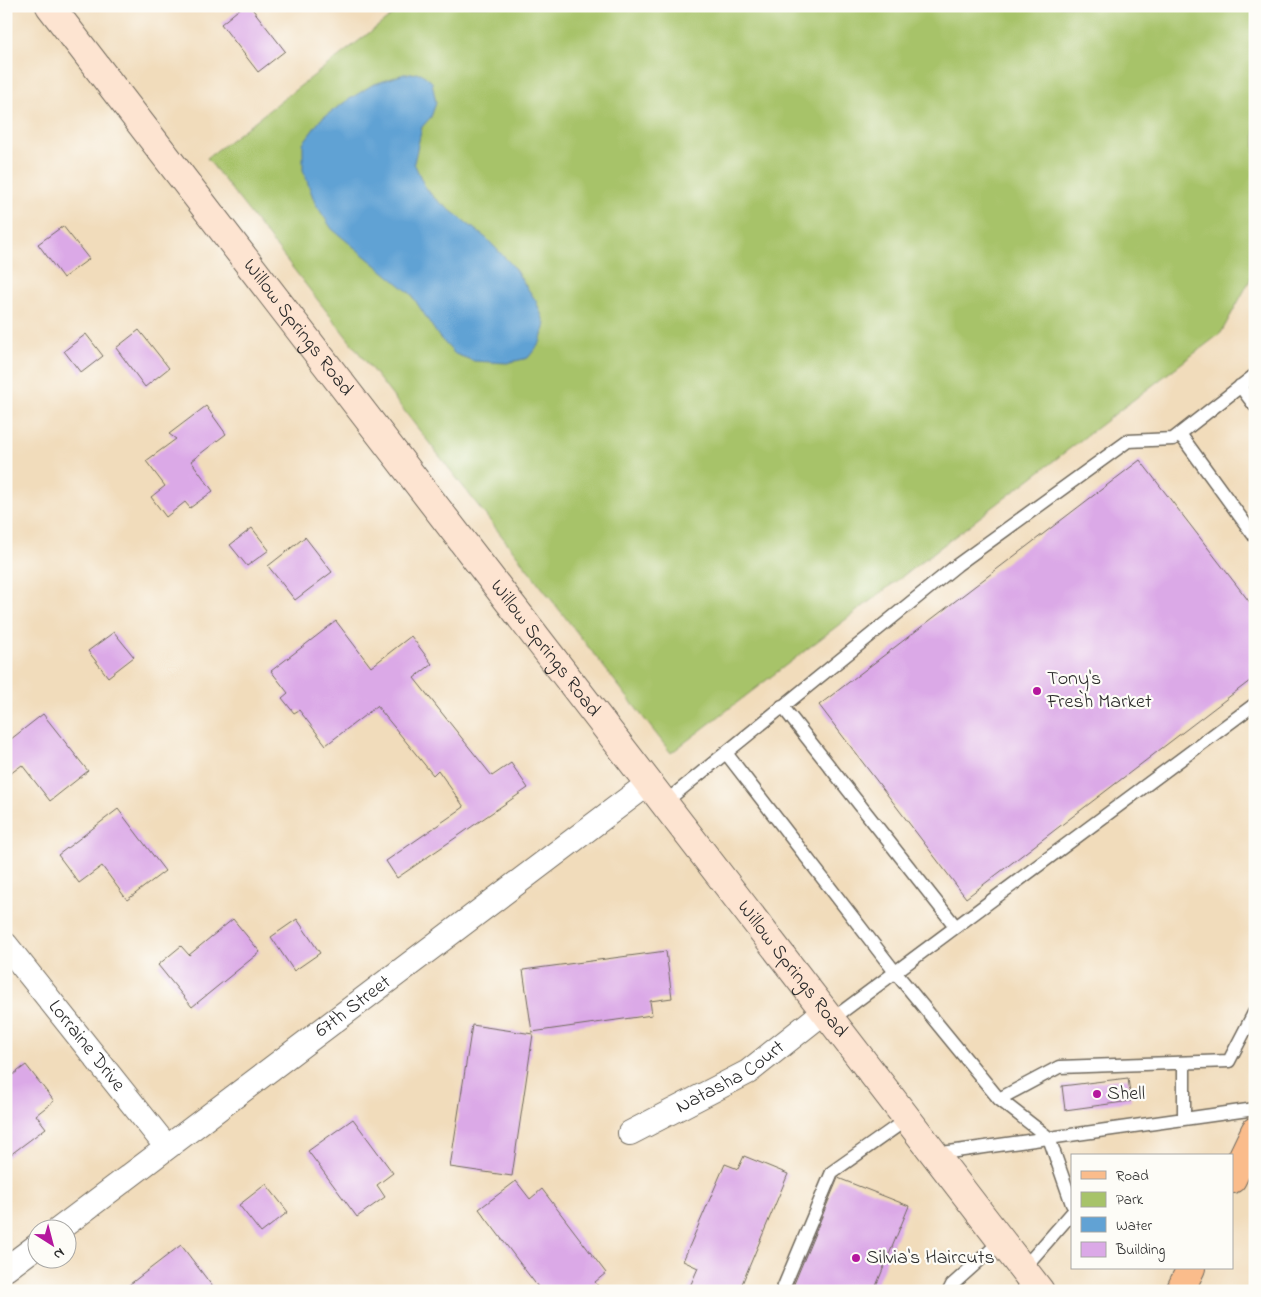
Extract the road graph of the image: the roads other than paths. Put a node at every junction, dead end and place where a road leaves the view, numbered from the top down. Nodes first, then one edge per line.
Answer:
1 (50, 6) edge
2 (1255, 375) edge
3 (1240, 386) junction
4 (1255, 406) edge
5 (1180, 434) junction
6 (1255, 537) edge
7 (1255, 704) edge
8 (782, 706) junction
9 (726, 753) junction
10 (656, 793) junction
11 (956, 927) junction
12 (6, 945) edge
13 (895, 972) junction
14 (1255, 1011) edge
15 (828, 1015) junction
16 (1184, 1063) junction
17 (999, 1099) junction
18 (1255, 1109) edge
19 (907, 1119) junction
20 (1184, 1119) junction
21 (1255, 1131) edge
22 (630, 1133) dead end
23 (1049, 1138) junction
24 (166, 1146) junction
25 (935, 1154) junction
26 (1241, 1174) edge
27 (1071, 1201) edge
28 (1071, 1215) edge
29 (71, 1220) edge
30 (1001, 1241) junction
31 (28, 1253) edge
32 (1023, 1269) junction
33 (6, 1270) edge
34 (1189, 1270) edge
35 (782, 1291) edge
36 (949, 1291) edge
37 (1040, 1291) edge
38 (1180, 1291) edge

1 - 10 main road, Willow Springs Road
2 - 3 lane
3 - 4 lane
3 - 5 lane
5 - 6 lane
5 - 8 lane
7 - 11 lane
8 - 9 lane
8 - 11 lane
9 - 10 lane
9 - 13 lane
10 - 15 main road, Willow Springs Road
10 - 24 street, 67th Street
11 - 13 lane
12 - 24 street, Lorraine Drive
13 - 15 lane
13 - 17 lane
14 - 16 lane
15 - 19 main road, Willow Springs Road
15 - 22 street, Natasha Court
16 - 17 lane
16 - 20 lane
17 - 23 lane
18 - 20 lane
19 - 25 main road, Willow Springs Road
19 - 35 lane
20 - 23 lane
21 - 26 main road
23 - 25 lane
23 - 27 lane
24 - 29 street, 67th Street
25 - 30 main road, Willow Springs Road
28 - 32 lane
30 - 32 main road, Willow Springs Road
30 - 36 lane
31 - 33 street
32 - 37 main road, Willow Springs Road
34 - 38 main road

